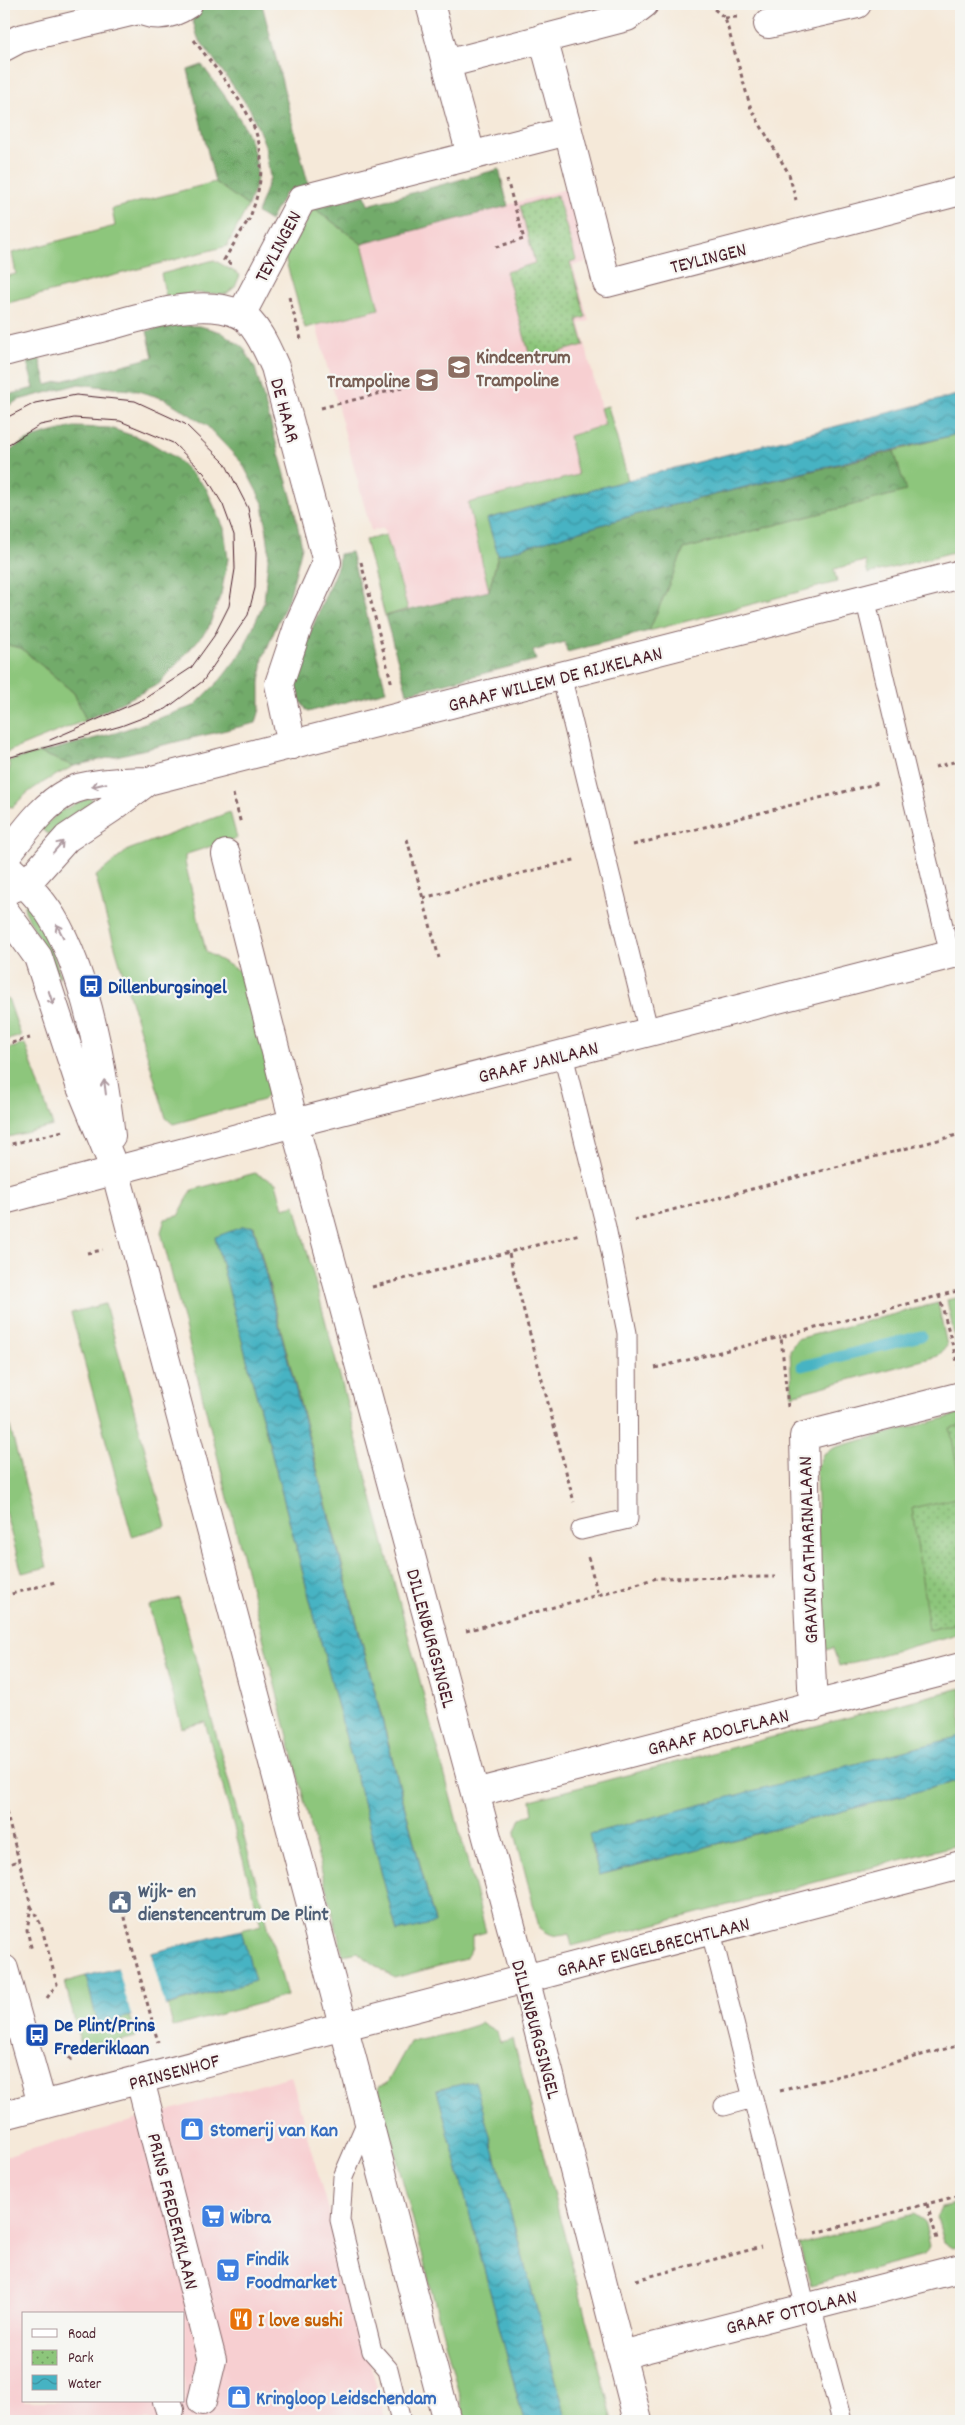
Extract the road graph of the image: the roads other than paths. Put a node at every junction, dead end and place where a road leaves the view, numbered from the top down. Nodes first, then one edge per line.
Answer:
1 (430, 4) edge
2 (644, 4) edge
3 (856, 4) edge
4 (135, 7) edge
5 (182, 8) edge
6 (768, 24) dead end
7 (543, 38) junction
8 (4, 47) edge
9 (446, 64) junction
10 (568, 131) junction
11 (471, 155) junction
12 (961, 191) edge
13 (241, 315) junction
14 (4, 352) edge
15 (961, 574) edge
16 (865, 598) junction
17 (561, 675) junction
18 (292, 745) junction
19 (148, 781) junction
20 (226, 854) dead end
21 (4, 858) edge
22 (4, 864) edge
23 (15, 887) edge
24 (4, 910) edge
25 (956, 954) edge
26 (649, 1032) junction
27 (563, 1055) junction
28 (294, 1123) junction
29 (115, 1170) junction
30 (4, 1200) edge
31 (961, 1396) edge
32 (581, 1530) dead end
33 (961, 1667) edge
34 (813, 1707) junction
35 (475, 1793) junction
36 (961, 1865) edge
37 (711, 1932) junction
38 (4, 1968) edge
39 (525, 1978) junction
40 (344, 2026) junction
41 (140, 2080) junction
42 (753, 2098) junction
43 (42, 2104) junction
44 (724, 2106) dead end
45 (4, 2115) edge
46 (368, 2119) junction
47 (961, 2268) edge
48 (809, 2307) junction
49 (621, 2355) junction
50 (202, 2401) dead end
51 (401, 2421) edge
52 (447, 2421) edge
53 (638, 2421) edge
54 (842, 2421) edge

1 - 9 street
2 - 7 street
3 - 6 street
4 - 5 street
4 - 8 street
7 - 9 street
7 - 10 street, TEYLINGEN
9 - 11 street
10 - 11 street, TEYLINGEN
10 - 12 street, TEYLINGEN
11 - 13 street, TEYLINGEN
13 - 14 street
13 - 18 street, DE HAAR
15 - 16 street, GRAAF WILLEM DE RIJKELAAN
16 - 17 street, GRAAF WILLEM DE RIJKELAAN
16 - 25 lane
17 - 18 street, GRAAF WILLEM DE RIJKELAAN
17 - 26 lane
18 - 19 street, GRAAF WILLEM DE RIJKELAAN
19 -> 21 street, GRAAF WILLEM DE RIJKELAAN
23 -> 19 street, GRAAF WILLEM DE RIJKELAAN
20 - 28 street, DILLENBURGSINGEL
22 - 23 street
29 -> 23 street
24 -> 29 street
25 - 26 street, GRAAF JANLAAN
26 - 27 street, GRAAF JANLAAN
27 - 28 street, GRAAF JANLAAN
27 - 32 lane
28 - 29 street, GRAAF JANLAAN
28 - 35 street, DILLENBURGSINGEL
29 - 30 street, GRAAF JANLAAN
29 - 40 street
31 - 34 street, GRAVIN CATHARINALAAN
33 - 34 street, GRAAF ADOLFLAAN
34 - 35 street, GRAAF ADOLFLAAN
35 - 39 street, DILLENBURGSINGEL
36 - 37 street, GRAAF ENGELBRECHTLAAN
37 - 39 street, GRAAF ENGELBRECHTLAAN
37 - 42 lane
38 - 43 street
39 - 40 street, GRAAF ENGELBRECHTLAAN
39 - 49 street, DILLENBURGSINGEL
40 - 41 street, PRINSENHOF
40 - 46 street
41 - 43 street, PRINSENHOF
41 - 50 street, PRINS FREDERIKLAAN
42 - 44 lane
42 - 48 lane
43 - 45 street, PRINSENHOF
46 - 51 lane
46 - 52 street
47 - 48 street, GRAAF OTTOLAAN
48 - 49 street, GRAAF OTTOLAAN
48 - 54 lane
49 - 53 street, DILLENBURGSINGEL

